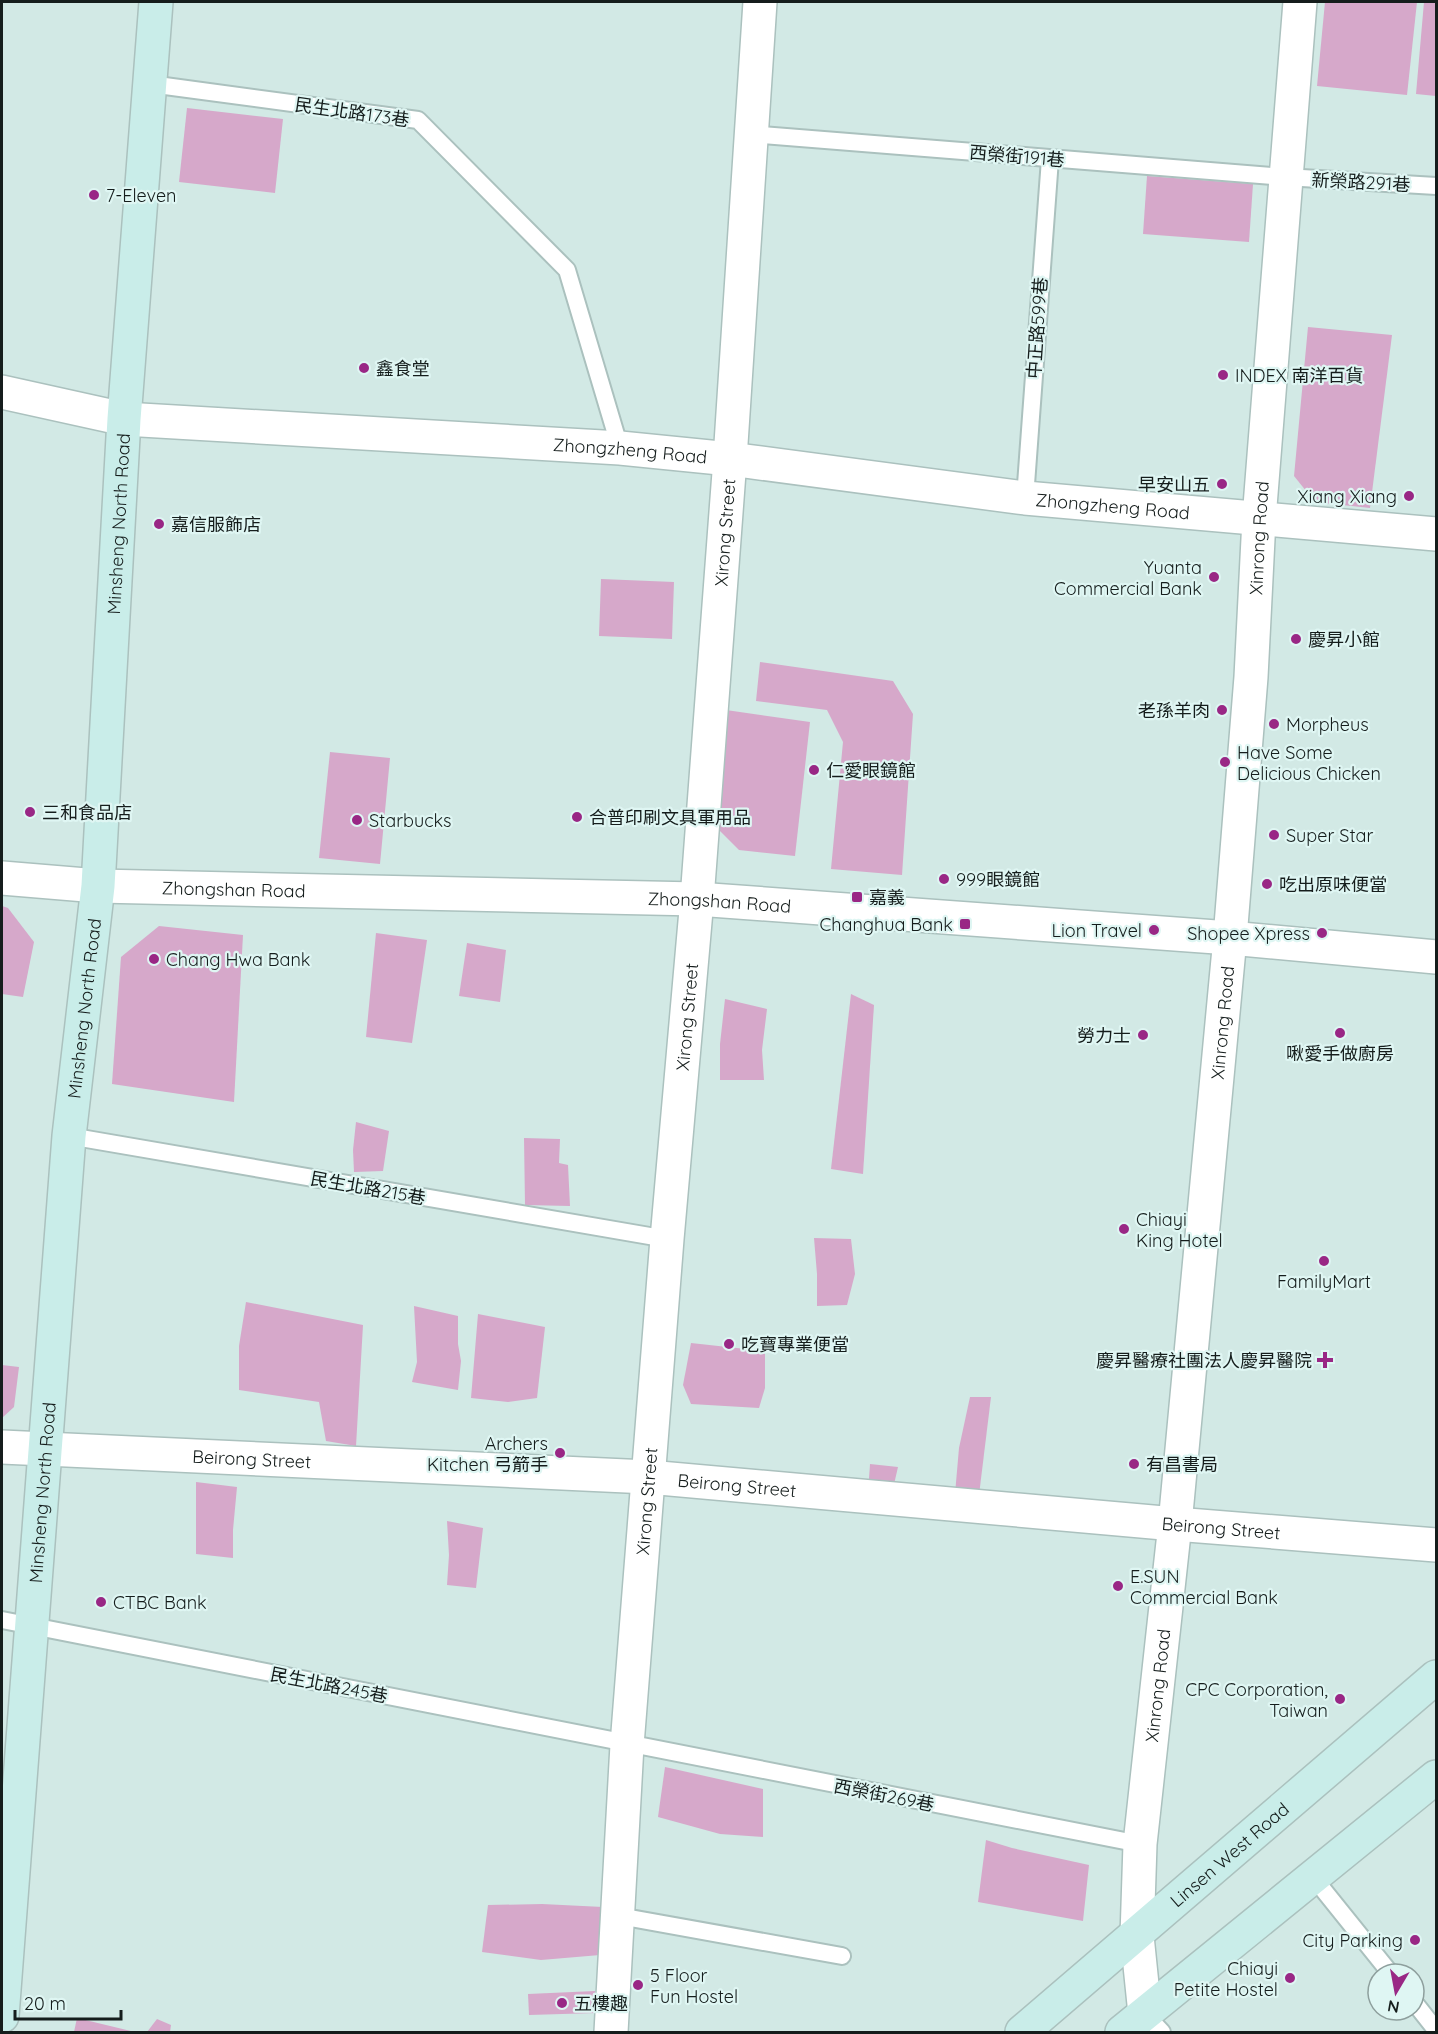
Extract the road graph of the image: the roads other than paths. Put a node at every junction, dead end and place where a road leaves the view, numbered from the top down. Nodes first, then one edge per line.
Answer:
1 (156, 2) edge
2 (760, 2) edge
3 (1299, 2) edge
4 (150, 84) junction
5 (750, 134) junction
6 (1050, 159) junction
7 (1285, 177) junction
8 (1437, 186) edge
9 (2, 392) edge
10 (124, 419) junction
11 (620, 448) junction
12 (730, 459) junction
13 (1025, 498) junction
14 (1259, 519) junction
15 (1437, 534) edge
16 (2, 878) edge
17 (98, 886) junction
18 (697, 899) junction
19 (1230, 939) junction
20 (1437, 957) edge
21 (69, 1136) junction
22 (667, 1239) junction
23 (2, 1447) edge
24 (45, 1450) junction
25 (648, 1478) junction
26 (1175, 1524) junction
27 (1437, 1545) edge
28 (16, 1623) edge
29 (1437, 1677) edge
30 (627, 1744) junction
31 (1437, 1777) edge
32 (1140, 1844) junction
33 (1313, 1877) junction
34 (619, 1916) junction
35 (1137, 1936) junction
36 (842, 1956) dead end
37 (1381, 1962) edge
38 (2, 2016) edge
39 (1426, 2017) edge
40 (1143, 2026) edge
41 (1437, 2030) edge
42 (611, 2032) edge
43 (1022, 2032) edge

1 - 4 main road, Minsheng North Road
2 - 5 street, Xirong Street
3 - 7 street, Xinrong Road
4 - 10 main road, Minsheng North Road
4 - 11 lane, 民生北路173巷
5 - 6 lane, 西榮街191巷
5 - 12 street, Xirong Street
6 - 7 lane, 西榮街191巷
6 - 13 lane, 中正路599巷
7 - 8 lane, 新榮路291巷
7 - 14 street, Xinrong Road
9 - 10 street, Zhongzheng Road
10 - 11 street, Zhongzheng Road
10 - 17 main road, Minsheng North Road
11 - 12 street, Zhongzheng Road
12 - 13 street, Zhongzheng Road
12 - 18 street, Xirong Street
13 - 14 street, Zhongzheng Road
14 - 15 street, Zhongzheng Road
14 - 19 street, Xinrong Road
16 - 17 street, Zhongshan Road
17 - 18 street, Zhongshan Road
17 - 21 main road, Minsheng North Road
18 - 19 street, Zhongshan Road
18 - 22 street, Xirong Street
19 - 20 street, Zhongshan Road
19 - 26 street, Xinrong Road
21 - 22 lane, 民生北路215巷
21 - 24 main road, Minsheng North Road
22 - 25 street, Xirong Street
23 - 24 street, Beirong Street
24 - 25 street, Beirong Street
24 - 28 main road, Minsheng North Road
25 - 26 street, Beirong Street
25 - 30 street, Xirong Street
26 - 27 street, Beirong Street
26 - 32 street, Xinrong Road
28 - 30 lane, 民生北路245巷
28 - 38 main road, Minsheng North Road
29 - 35 main road, Linsen West Road
30 - 32 lane, 西榮街269巷
30 - 34 street, Xirong Street
31 - 33 main road
32 - 35 street, Xinrong Road
33 - 37 lane
33 - 40 main road
34 - 36 lane
34 - 42 street, Xirong Street
35 - 40 street, Xinrong Road
35 - 43 main road, Linsen West Road
39 - 41 lane

